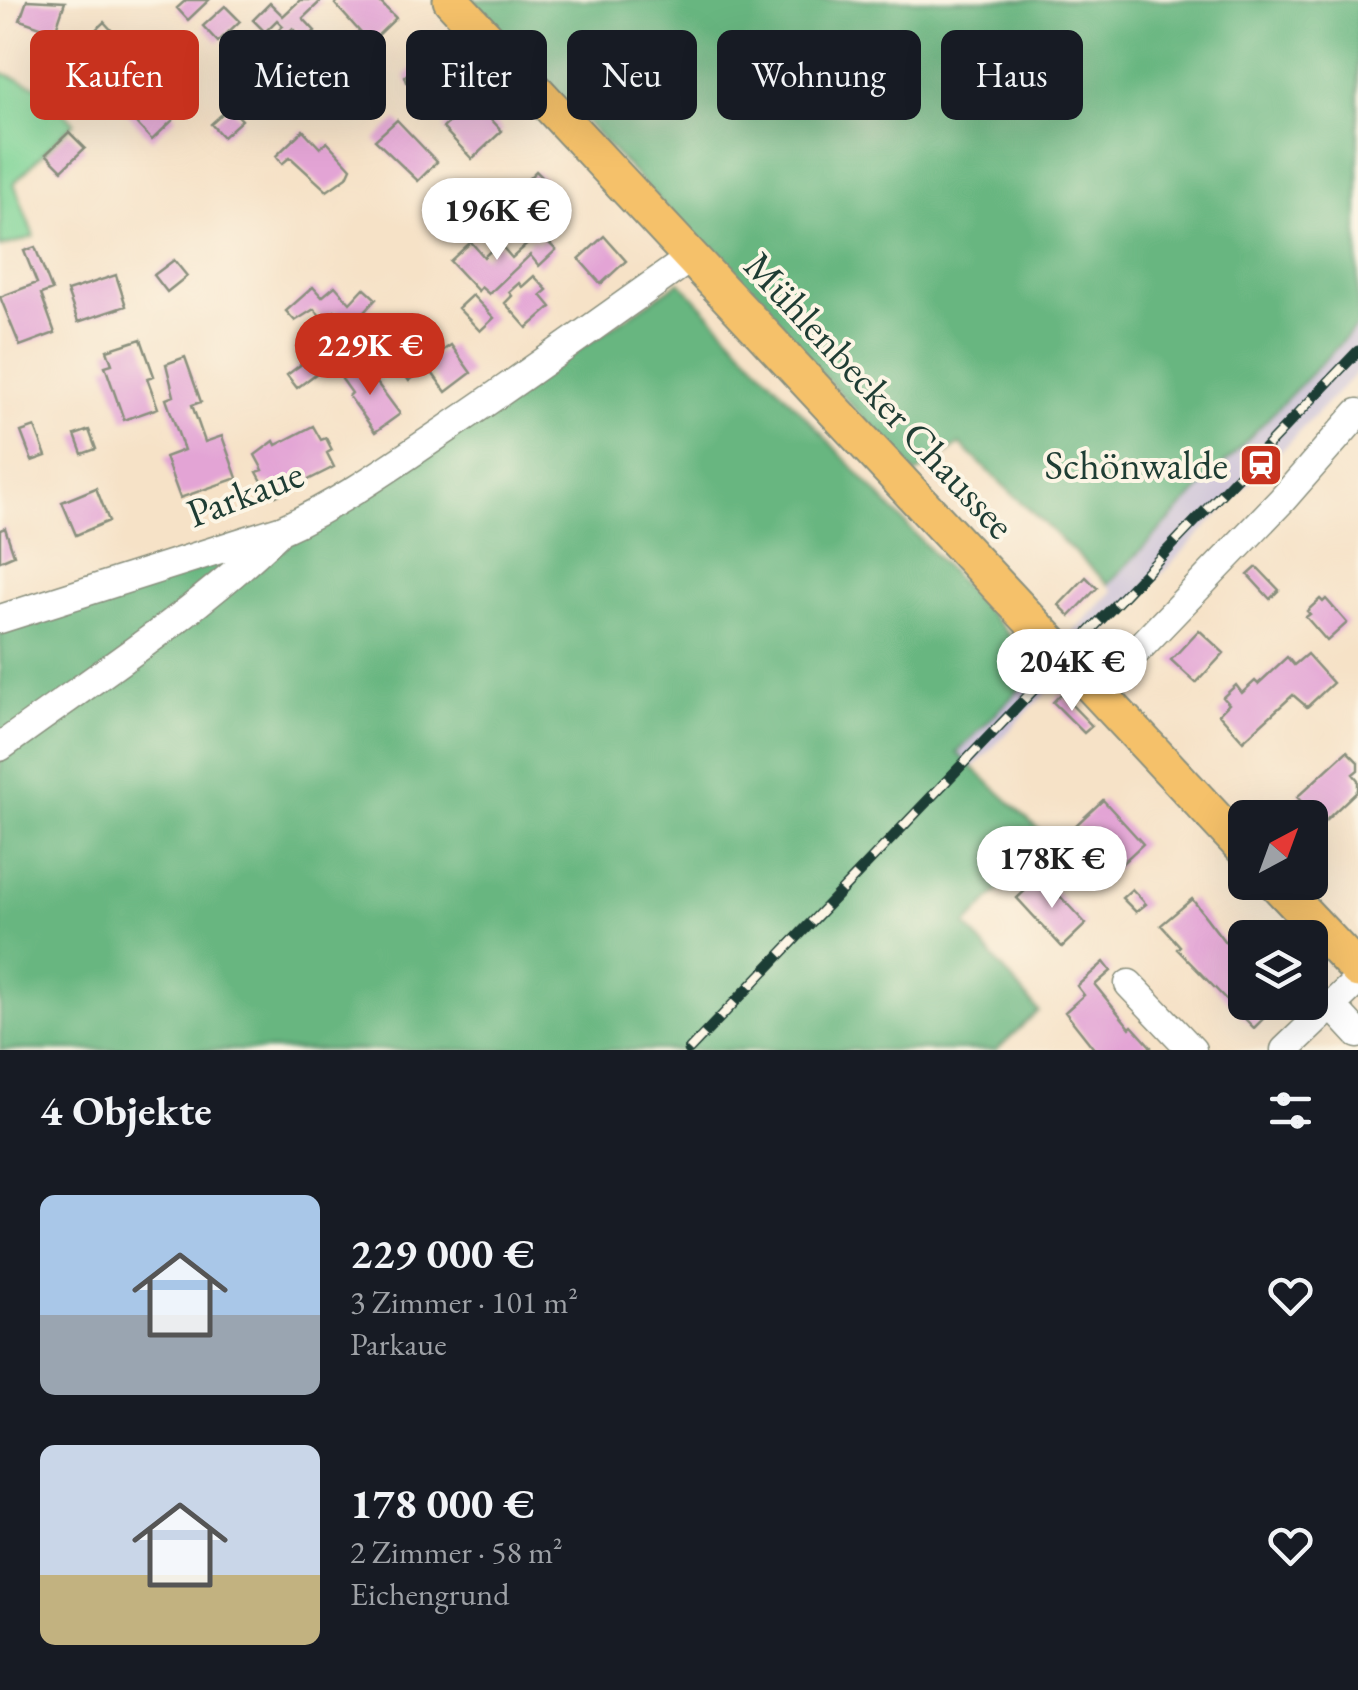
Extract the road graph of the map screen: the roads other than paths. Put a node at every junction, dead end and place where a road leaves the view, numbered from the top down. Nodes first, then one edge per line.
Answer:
1 (451, 0) edge
2 (693, 256) junction
3 (1358, 413) edge
4 (283, 529) junction
5 (0, 619) edge
6 (1098, 691) junction
7 (0, 747) edge
8 (1228, 832) edge
9 (1292, 900) edge
10 (1358, 970) edge
11 (1358, 980) edge
12 (1130, 984) dead end
13 (1333, 1006) junction
14 (1358, 1034) edge
15 (1192, 1050) edge
16 (1285, 1050) edge

1 - 2 main road, Mühlenbecker Chaussee
2 - 4 street, Parkaue
2 - 6 main road, Mühlenbecker Chaussee
3 - 6 street
4 - 5 street, Parkaue
4 - 7 street
6 - 8 main road, Mühlenbecker Chaussee
9 - 10 main road
11 - 13 street
12 - 15 street
13 - 14 street
13 - 16 street

